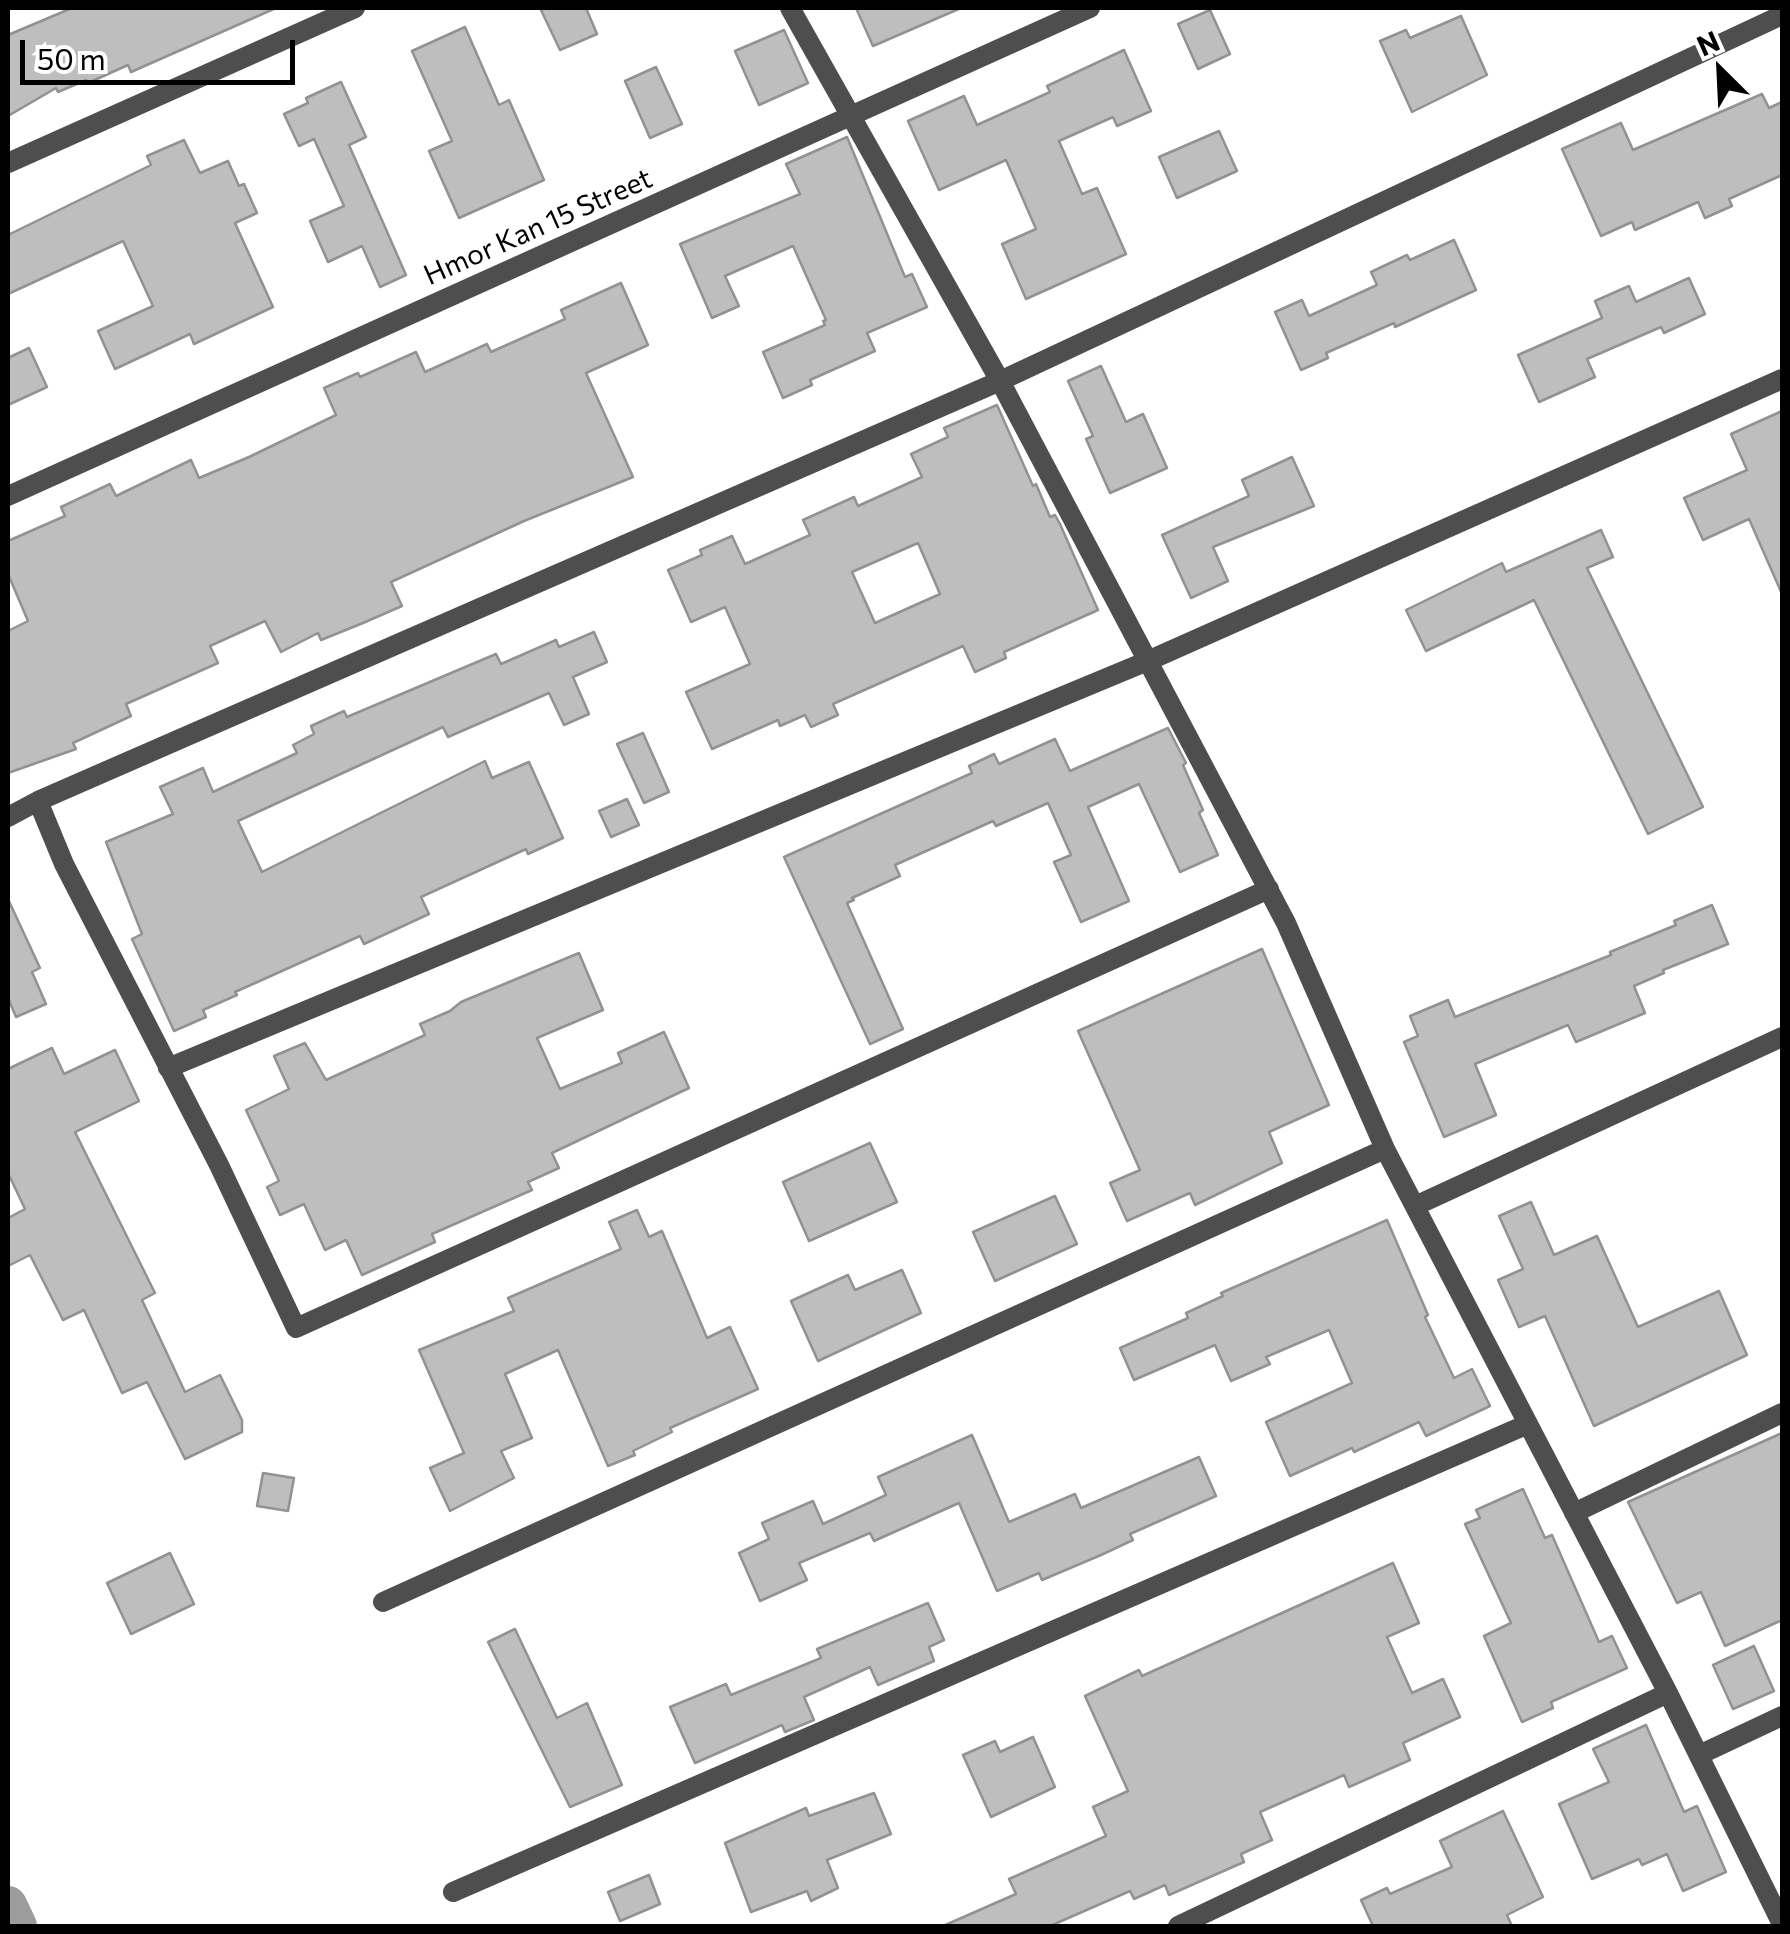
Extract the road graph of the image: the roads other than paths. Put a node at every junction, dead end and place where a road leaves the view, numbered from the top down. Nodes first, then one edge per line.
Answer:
1 (355, 8) edge
2 (790, 8) edge
3 (1090, 8) edge
4 (1782, 15) edge
5 (850, 116) junction
6 (8, 163) edge
7 (1782, 379) edge
8 (1000, 382) junction
9 (8, 496) edge
10 (1150, 660) junction
11 (38, 801) junction
12 (8, 817) edge
13 (1268, 889) junction
14 (1782, 1037) edge
15 (168, 1068) junction
16 (1385, 1148) junction
17 (1415, 1206) junction
18 (1782, 1413) edge
19 (1528, 1424) junction
20 (1574, 1513) junction
21 (383, 1602) dead end
22 (1668, 1693) junction
23 (1782, 1716) edge
24 (1700, 1755) junction
25 (453, 1892) dead end
26 (1782, 1924) edge
27 (1178, 1926) edge

1 - 6 street
2 - 5 street
3 - 5 street, Hmor Kan 15 Street
4 - 8 street
5 - 8 street
5 - 9 street, Hmor Kan 15 Street
7 - 10 street
8 - 10 street
8 - 11 street
10 - 13 street
10 - 15 street
11 - 12 street
11 - 15 street
13 - 15 street
13 - 16 street
14 - 17 street
16 - 17 street
16 - 21 street
17 - 19 street
18 - 20 street
19 - 20 street
19 - 25 street
20 - 22 street
22 - 24 street
22 - 27 street
23 - 24 street
24 - 26 street

